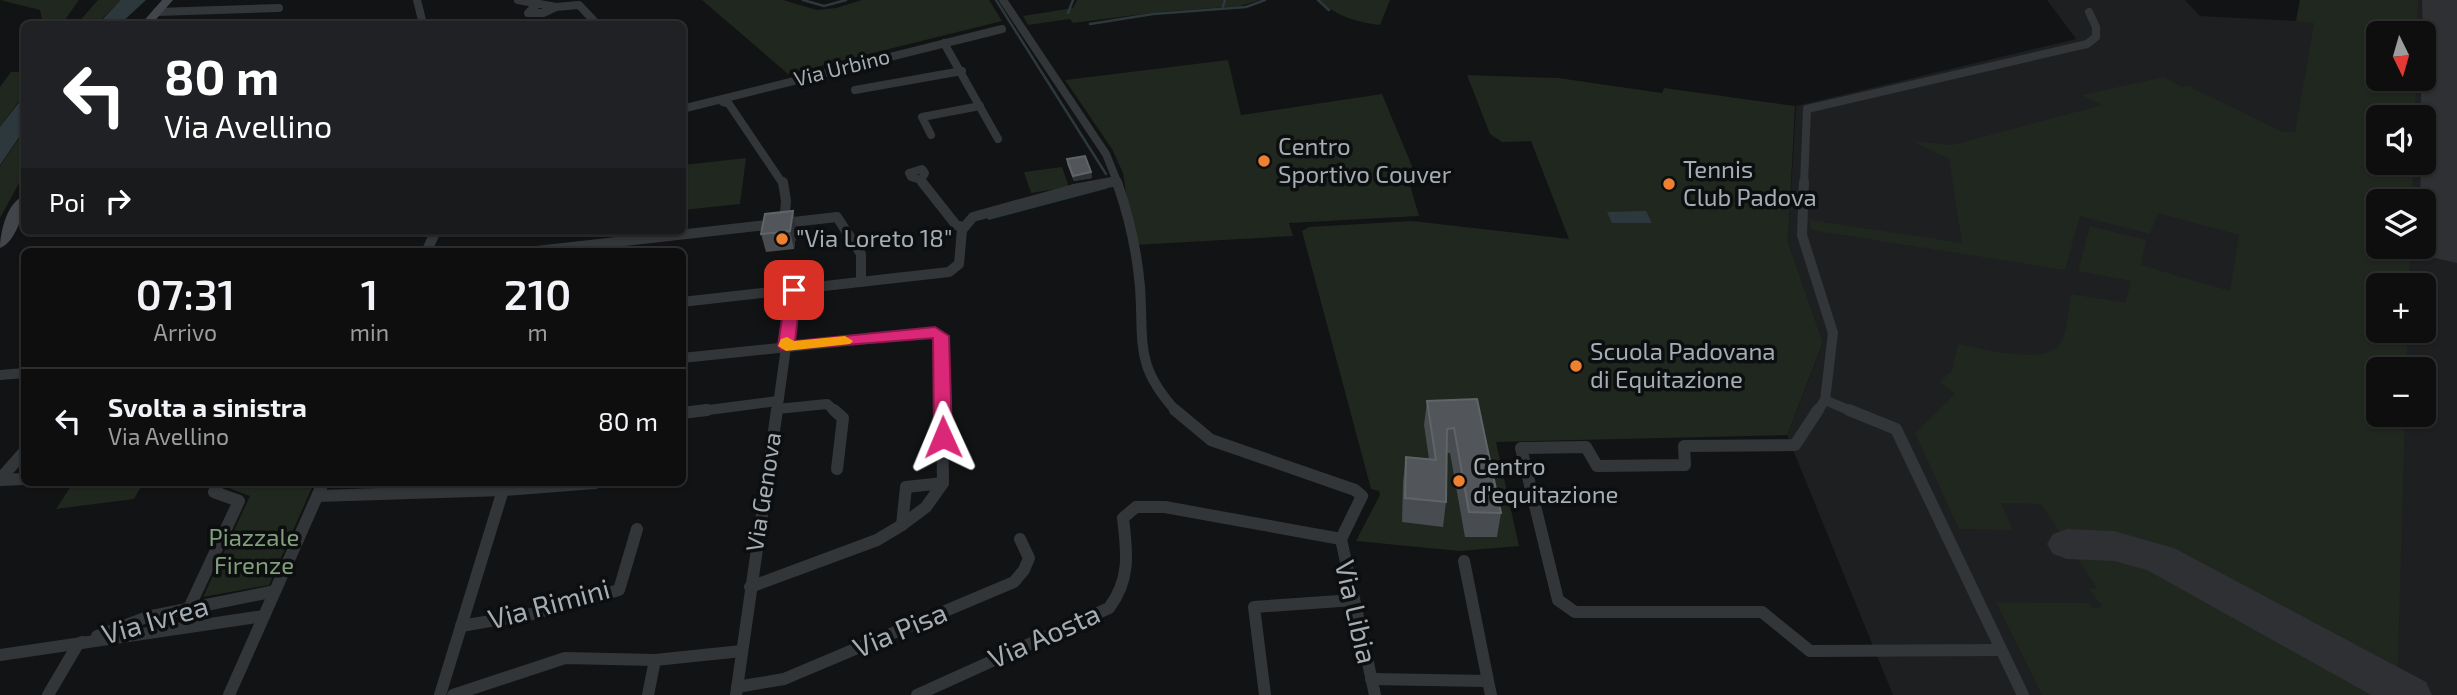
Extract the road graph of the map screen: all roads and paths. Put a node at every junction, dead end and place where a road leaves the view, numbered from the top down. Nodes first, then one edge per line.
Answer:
1 (168, 0) edge
2 (518, 0) edge
3 (1003, 0) edge
4 (421, 1) edge
5 (537, 4) junction
6 (556, 7) junction
7 (279, 8) dead end
8 (157, 12) junction
9 (2089, 12) dead end
10 (149, 21) edge
11 (423, 21) edge
12 (594, 21) edge
13 (1002, 29) dead end
14 (944, 43) junction
15 (962, 71) junction
16 (855, 90) dead end
17 (723, 102) junction
18 (980, 106) junction
19 (686, 108) edge
20 (922, 117) junction
21 (910, 119) dead end
22 (931, 135) dead end
23 (998, 139) dead end
24 (921, 180) dead end
25 (1116, 181) junction
26 (21, 206) edge
27 (784, 223) junction
28 (963, 226) junction
29 (0, 244) edge
30 (590, 248) edge
31 (861, 282) junction
32 (794, 290) junction
33 (686, 302) edge
34 (786, 346) junction
35 (686, 358) edge
36 (21, 373) edge
37 (0, 375) edge
38 (1825, 400) junction
39 (777, 405) junction
40 (686, 413) edge
41 (21, 456) edge
42 (837, 468) dead end
43 (4, 480) edge
44 (943, 483) junction
45 (217, 486) edge
46 (543, 486) edge
47 (508, 488) edge
48 (320, 489) edge
49 (902, 525) junction
50 (637, 529) dead end
51 (1020, 539) dead end
52 (1341, 539) junction
53 (1464, 561) dead end
54 (750, 587) junction
55 (275, 591) junction
56 (1354, 600) junction
57 (190, 606) junction
58 (264, 615) junction
59 (461, 626) junction
60 (78, 643) junction
61 (2001, 650) junction
62 (742, 651) junction
63 (0, 656) edge
64 (655, 660) junction
65 (1371, 679) junction
66 (1489, 688) edge
67 (736, 691) edge
68 (48, 695) edge
69 (229, 695) edge
70 (440, 695) edge
71 (453, 695) edge
72 (648, 695) edge
73 (917, 695) edge
74 (1265, 695) edge
75 (1375, 695) edge
76 (2023, 695) edge

1 - 8 main road
2 - 5 street
3 - 25 street
4 - 11 street
5 - 6 street
5 - 6 street
6 - 12 street
7 - 8 street
8 - 10 main road
9 - 38 street
13 - 14 street, Via Urbino
14 - 15 street
14 - 17 street, Via Urbino
15 - 16 street
15 - 18 street
17 - 19 street, Via Urbino
17 - 27 street
18 - 20 street
18 - 23 street
20 - 21 street
20 - 22 street
24 - 28 street
25 - 28 street
25 - 52 street, Via Libia
26 - 29 main road
27 - 30 street
27 - 31 street
28 - 31 street
31 - 32 street
32 - 33 street
32 - 34 street, Via Genova
34 - 35 street
34 - 39 street, Via Genova
34 - 44 street
36 - 37 street
38 - 61 street
38 - 61 street
39 - 40 street
39 - 42 street
39 - 54 street, Via Genova
41 - 43 street
44 - 49 street
44 - 49 street
45 - 57 street
46 - 47 street
47 - 48 street
47 - 59 street
48 - 55 street
49 - 54 street
50 - 59 street, Via Rimini
51 - 67 street, Via Pisa
52 - 56 street, Via Libia
52 - 73 street, Via Aosta
53 - 66 street
54 - 62 street, Via Genova
55 - 57 street, Via Ivrea
55 - 58 street
56 - 65 street, Via Libia
56 - 74 street
57 - 60 street, Via Ivrea
58 - 60 street, Via Ivrea
58 - 69 street
59 - 70 street
60 - 63 street, Via Ivrea
60 - 68 street, Via Ivrea
61 - 76 street
62 - 64 street
62 - 67 street, Via Genova
64 - 71 street
64 - 72 street
65 - 66 street
65 - 75 street, Via Libia

